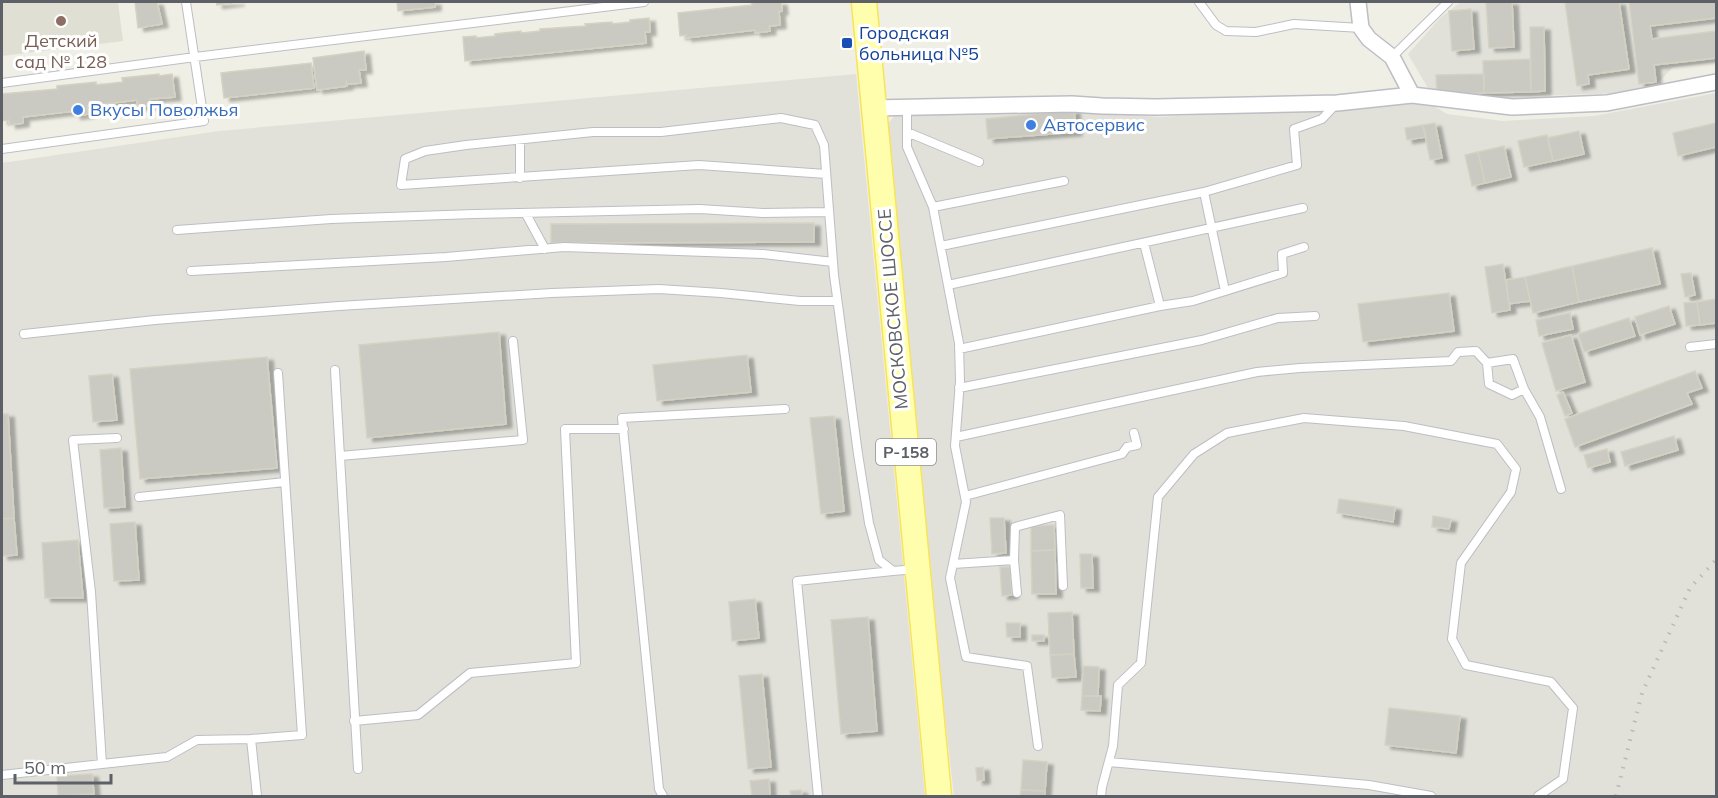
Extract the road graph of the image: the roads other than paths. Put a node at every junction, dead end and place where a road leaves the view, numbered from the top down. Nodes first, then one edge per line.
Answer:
1 (186, 2) edge
2 (644, 2) edge
3 (864, 2) edge
4 (1199, 2) edge
5 (1358, 2) edge
6 (1448, 2) edge
7 (1361, 28) junction
8 (195, 57) junction
9 (1392, 57) junction
10 (1716, 82) edge
11 (2, 83) edge
12 (1412, 95) junction
13 (1336, 103) junction
14 (907, 106) junction
15 (873, 108) junction
16 (907, 132) junction
17 (520, 141) junction
18 (2, 150) edge
19 (979, 162) dead end
20 (826, 174) junction
21 (520, 178) junction
22 (1064, 182) dead end
23 (1204, 192) junction
24 (933, 207) junction
25 (1303, 208) dead end
26 (829, 212) junction
27 (526, 214) junction
28 (1212, 229) junction
29 (177, 230) dead end
30 (1144, 243) junction
31 (941, 246) junction
32 (1304, 247) dead end
33 (545, 249) junction
34 (833, 262) junction
35 (190, 271) dead end
36 (948, 285) junction
37 (1225, 291) junction
38 (837, 301) junction
39 (1160, 306) junction
40 (1315, 316) dead end
41 (24, 334) dead end
42 (513, 341) dead end
43 (1716, 344) edge
44 (1690, 347) dead end
45 (959, 350) junction
46 (1487, 363) junction
47 (335, 370) dead end
48 (278, 373) dead end
49 (959, 388) junction
50 (1524, 389) junction
51 (785, 409) dead end
52 (624, 429) junction
53 (1134, 433) dead end
54 (956, 437) junction
55 (117, 438) dead end
56 (340, 456) junction
57 (285, 482) junction
58 (1561, 489) dead end
59 (965, 496) junction
60 (139, 497) dead end
61 (1014, 560) junction
62 (953, 564) junction
63 (917, 569) junction
64 (893, 571) junction
65 (1063, 586) dead end
66 (1017, 593) dead end
67 (354, 722) junction
68 (251, 739) junction
69 (1038, 746) dead end
70 (1109, 762) junction
71 (102, 764) junction
72 (358, 769) dead end
73 (2, 775) edge
74 (1411, 795) edge
75 (257, 796) edge
76 (663, 796) edge
77 (818, 796) edge
78 (939, 796) edge
79 (1101, 796) edge
80 (1431, 796) edge
81 (1538, 796) edge

1 - 8 lane
2 - 8 lane
3 - 15 main road, МОСКОВСКОЕ ШОССЕ / Р-158
4 - 7 lane
5 - 7 street
6 - 9 lane
7 - 9 street
8 - 11 lane
8 - 18 lane
9 - 12 street
10 - 12 street
12 - 13 street
13 - 14 street
13 - 23 lane
14 - 15 street
14 - 16 lane
15 - 63 main road, МОСКОВСКОЕ ШОССЕ / Р-158
16 - 19 lane
16 - 24 lane
17 - 20 lane
17 - 21 lane
17 - 21 lane
20 - 21 lane
20 - 26 lane
22 - 24 lane
23 - 28 lane
23 - 31 lane
24 - 31 lane
25 - 28 lane
26 - 27 lane
26 - 34 lane
27 - 29 lane
27 - 33 lane
28 - 30 lane
28 - 37 lane
30 - 36 lane
30 - 39 lane
31 - 36 lane
32 - 37 lane
33 - 34 lane
33 - 35 lane
34 - 38 lane
36 - 45 lane
37 - 39 lane
38 - 41 lane
38 - 64 lane
39 - 45 lane
40 - 49 lane
42 - 56 lane
43 - 44 lane
45 - 49 lane
46 - 50 lane
46 - 50 lane
46 - 54 lane
47 - 56 lane
48 - 57 lane
49 - 54 lane
50 - 58 lane
51 - 52 lane
52 - 67 lane
52 - 76 lane
53 - 59 lane
54 - 59 lane
55 - 71 lane
56 - 67 lane
57 - 60 lane
57 - 68 lane
59 - 62 lane
61 - 62 lane
61 - 65 lane
61 - 66 lane
62 - 69 lane
63 - 64 lane
63 - 78 main road, МОСКОВСКОЕ ШОССЕ / Р-158
64 - 77 lane
67 - 72 lane
68 - 71 lane
68 - 75 lane
70 - 74 lane
70 - 79 lane
70 - 81 lane
71 - 73 lane
74 - 80 lane

